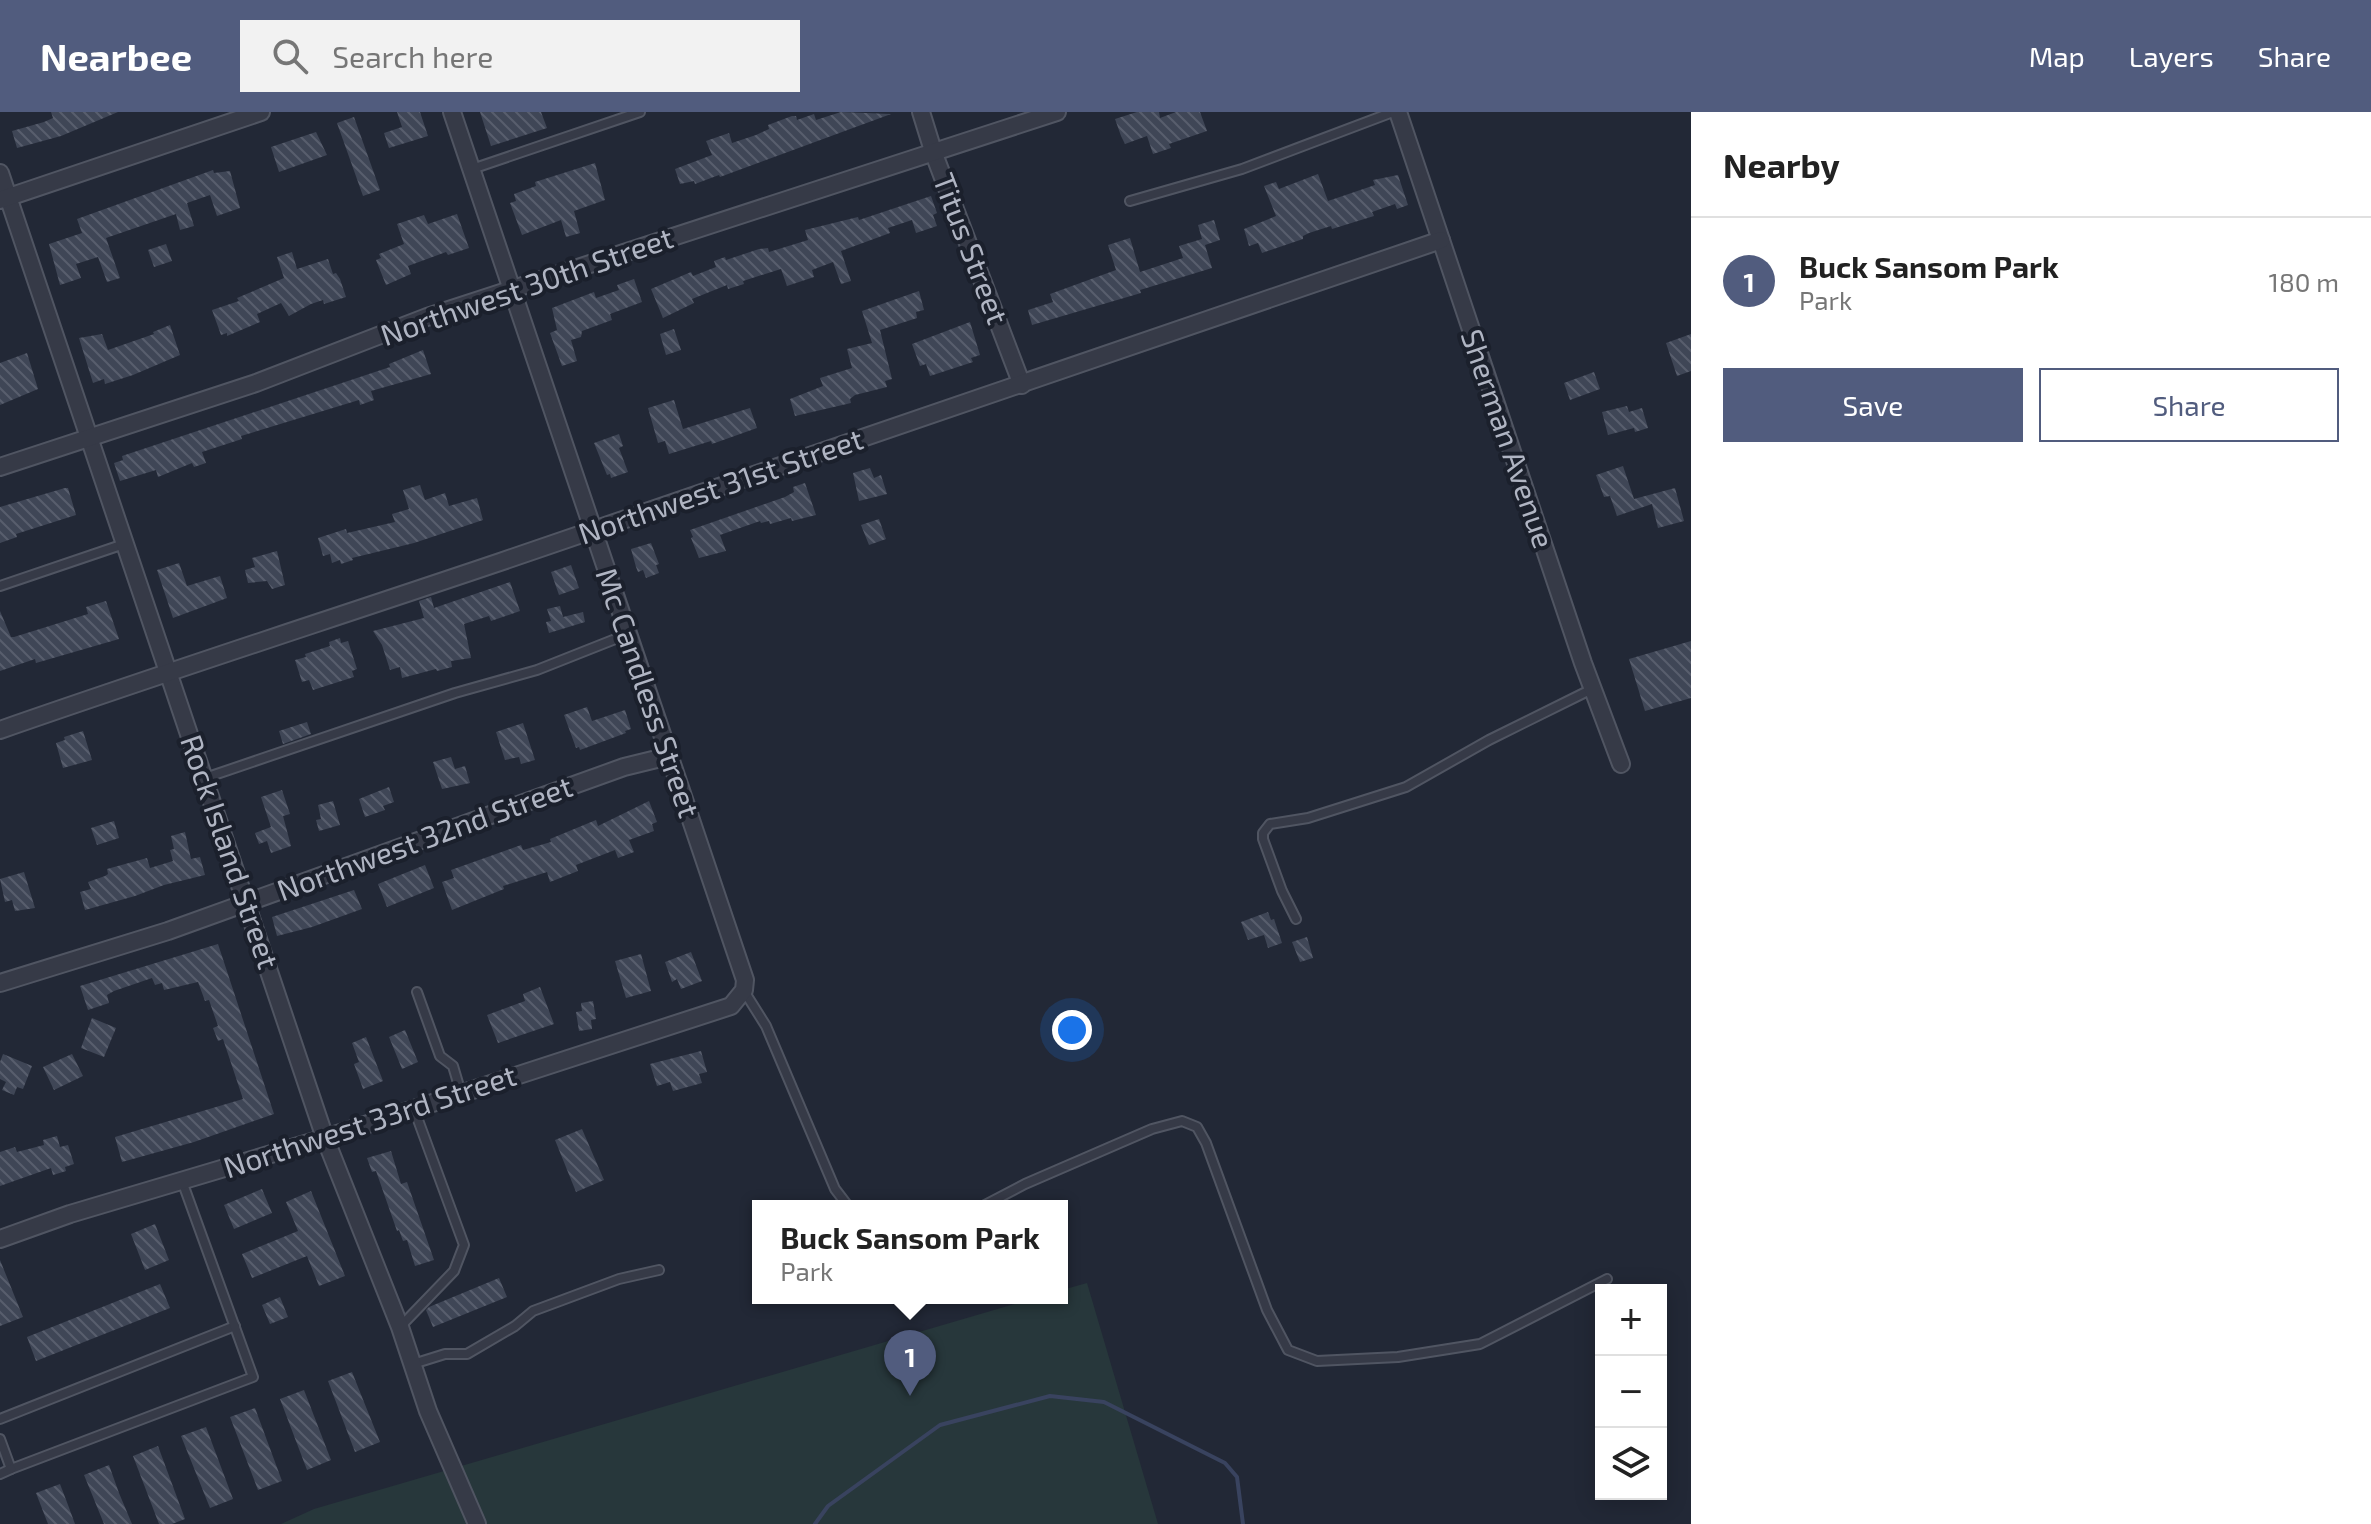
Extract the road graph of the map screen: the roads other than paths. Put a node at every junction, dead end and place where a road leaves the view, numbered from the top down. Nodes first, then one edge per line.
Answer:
1 (261, 112) edge
2 (452, 112) edge
3 (640, 112) edge
4 (921, 112) edge
5 (1057, 112) edge
6 (1395, 112) edge
7 (934, 154) junction
8 (472, 169) junction
9 (0, 173) edge
10 (4, 199) edge
11 (1130, 201) dead end
12 (1441, 240) junction
13 (512, 289) junction
14 (1022, 385) junction
15 (89, 437) junction
16 (0, 467) edge
17 (593, 530) junction
18 (125, 543) junction
19 (0, 586) edge
20 (628, 634) junction
21 (168, 671) junction
22 (1592, 689) junction
23 (0, 730) edge
24 (669, 756) junction
25 (1621, 764) dead end
26 (204, 778) junction
27 (246, 903) junction
28 (1296, 919) dead end
29 (0, 983) edge
30 (417, 992) dead end
31 (741, 995) junction
32 (461, 1094) junction
33 (414, 1109) junction
34 (325, 1138) junction
35 (182, 1181) junction
36 (843, 1200) edge
37 (994, 1200) edge
38 (0, 1239) edge
39 (659, 1270) dead end
40 (1607, 1279) dead end
41 (235, 1326) junction
42 (400, 1327) junction
43 (413, 1364) junction
44 (0, 1419) edge
45 (0, 1439) edge
46 (11, 1469) junction
47 (0, 1474) edge
48 (477, 1524) edge

1 - 10 street
2 - 8 street, Mc Candless Street
3 - 8 lane
4 - 7 street, Titus Street
5 - 7 street, Northwest 30th Street
6 - 11 lane
6 - 12 street, Sherman Avenue
7 - 13 street, Northwest 30th Street
7 - 14 street, Titus Street
8 - 13 street, Mc Candless Street
9 - 10 street, Rock Island Street
10 - 15 street, Rock Island Street
12 - 14 street, Northwest 31st Street
12 - 22 street, Sherman Avenue
13 - 15 street, Northwest 30th Street
13 - 17 street, Mc Candless Street
14 - 17 street, Northwest 31st Street
15 - 16 street, Northwest 30th Street
15 - 18 street, Rock Island Street
17 - 20 street, Mc Candless Street
17 - 21 street, Northwest 31st Street
18 - 19 lane
18 - 21 street, Rock Island Street
20 - 24 street, Mc Candless Street
20 - 26 lane
21 - 23 street, Northwest 31st Street
21 - 26 street, Rock Island Street
22 - 25 street, Sherman Avenue
22 - 28 lane
24 - 27 street, Northwest 32nd Street
24 - 31 street, Mc Candless Street
26 - 27 street, Rock Island Street
27 - 29 street, Northwest 32nd Street
27 - 34 street, Rock Island Street
30 - 32 lane
31 - 32 street, Northwest 33rd Street
31 - 36 lane
32 - 33 street, Northwest 33rd Street
33 - 34 street, Northwest 33rd Street
33 - 42 lane
34 - 35 street, Northwest 33rd Street
34 - 42 street, Rock Island Street
35 - 38 street, Northwest 33rd Street
35 - 41 lane
37 - 40 lane
39 - 43 lane
41 - 44 lane
41 - 46 lane
42 - 43 street, Rock Island Street
43 - 48 street, Rock Island Street
45 - 46 lane
46 - 47 lane

